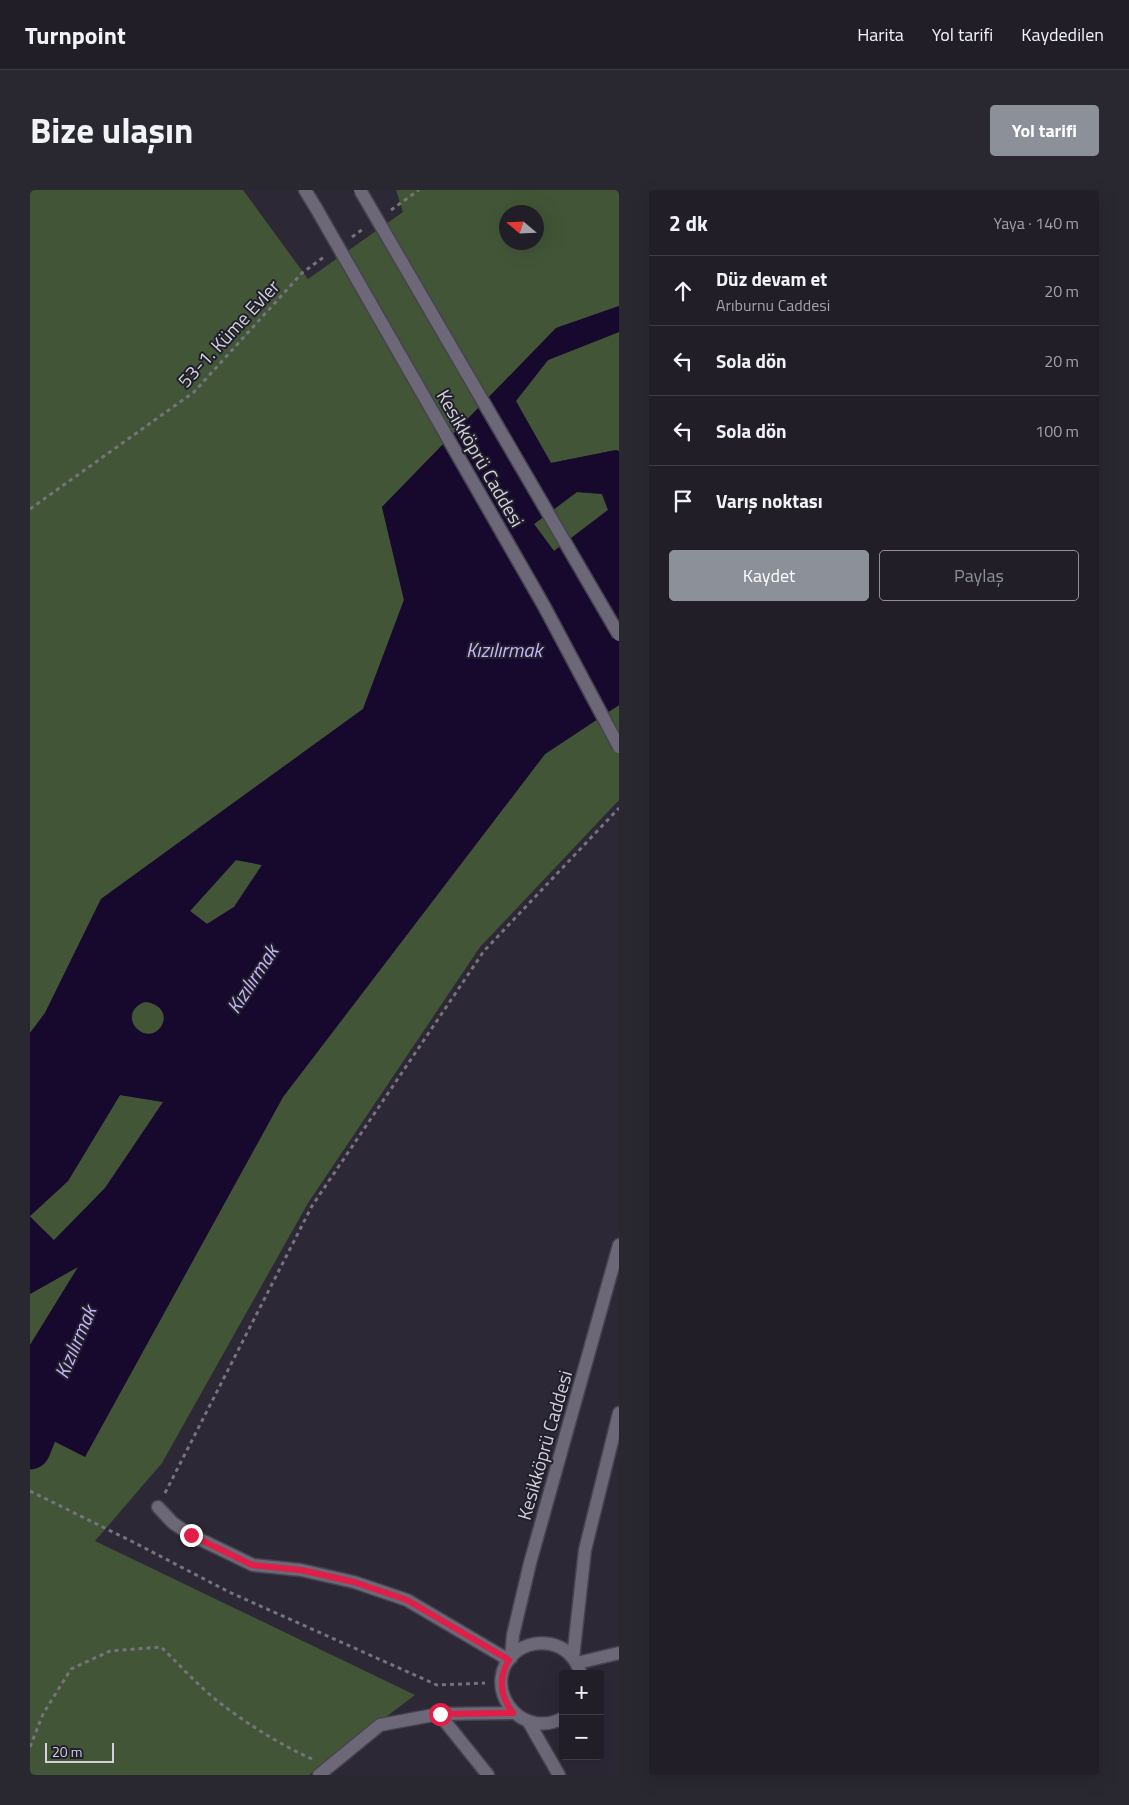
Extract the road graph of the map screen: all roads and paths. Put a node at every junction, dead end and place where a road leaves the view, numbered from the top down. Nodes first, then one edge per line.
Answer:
1 (305, 190) edge
2 (360, 190) edge
3 (419, 190) edge
4 (388, 212) dead end
5 (364, 229) dead end
6 (349, 240) dead end
7 (325, 256) dead end
8 (30, 509) edge
9 (619, 635) edge
10 (619, 748) edge
11 (619, 808) edge
12 (619, 1244) edge
13 (619, 1413) edge
14 (30, 1491) edge
15 (158, 1506) joint
16 (619, 1653) edge
17 (510, 1659) junction
18 (577, 1665) edge
19 (501, 1683) junction
20 (513, 1713) junction
21 (440, 1714) junction
22 (559, 1719) edge
23 (528, 1722) junction
24 (30, 1747) edge
25 (329, 1766) junction
26 (319, 1775) edge
27 (488, 1775) edge
28 (559, 1775) edge

1 - 10 street, Kesikköprü Caddesi, bridge
2 - 9 street, Kesikköprü Caddesi, bridge
3 - 4 path
5 - 6 path
7 - 8 path, 53-1. Küme Evler
11 - 15 path
12 - 17 street, Kesikköprü Caddesi
13 - 18 street
14 - 19 path
15 - 17 street
16 - 18 street
17 - 18 street
17 - 19 street, Kesikköprü Caddesi
19 - 20 street
20 - 21 street
20 - 23 street
21 - 25 street
21 - 27 street
22 - 23 street
23 - 28 street
24 - 25 path
25 - 26 street

